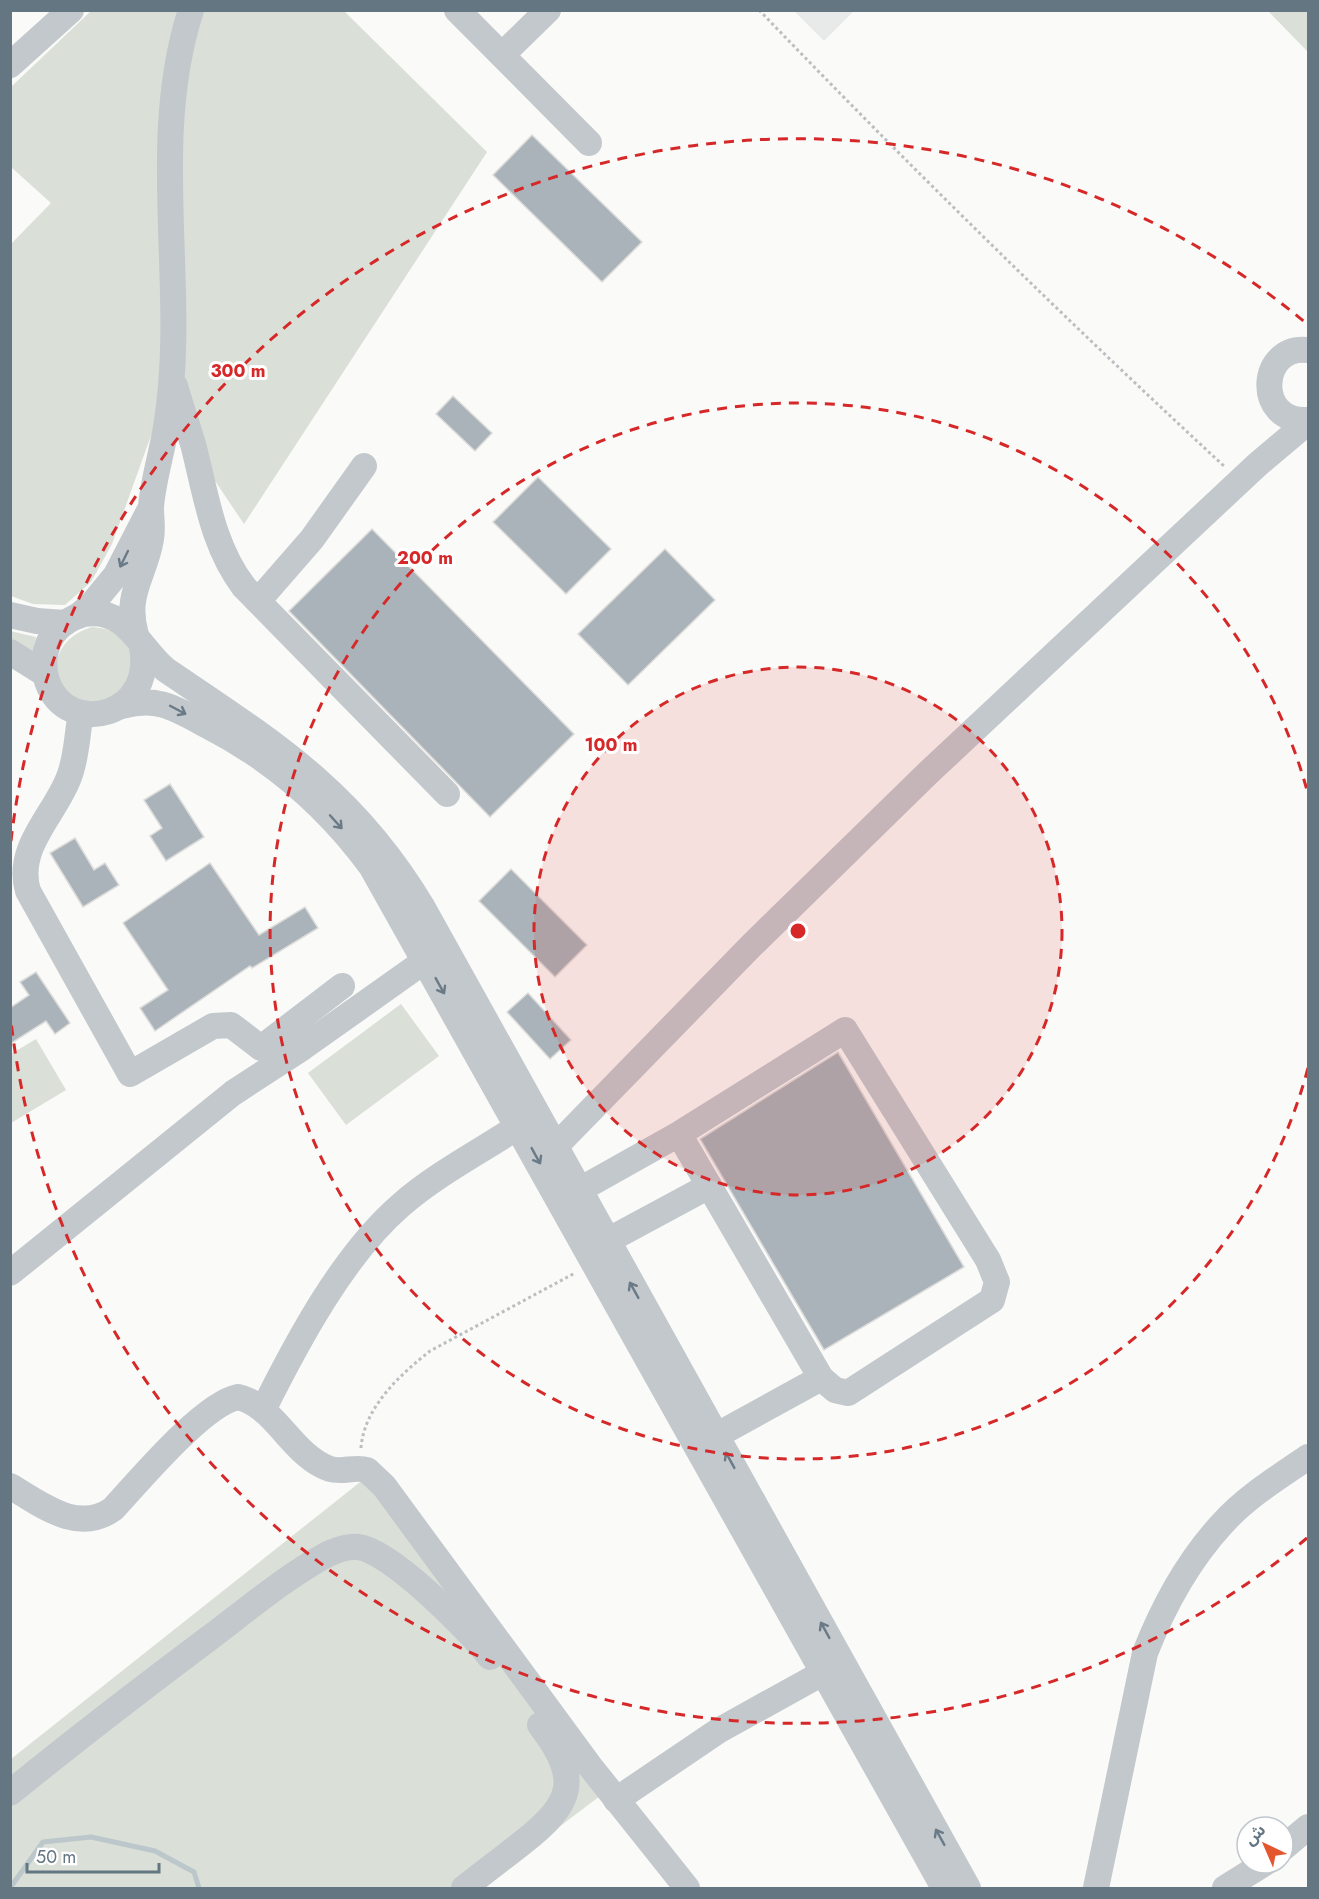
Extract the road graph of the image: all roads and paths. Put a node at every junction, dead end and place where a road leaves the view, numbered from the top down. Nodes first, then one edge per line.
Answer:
1 (71, 10) edge
2 (191, 10) edge
3 (548, 10) edge
4 (759, 10) edge
5 (464, 13) edge
6 (502, 55) junction
7 (10, 65) edge
8 (589, 142) dead end
9 (1308, 350) edge
10 (171, 374) junction
11 (1302, 420) edge
12 (364, 466) dead end
13 (1248, 473) junction
14 (151, 507) junction
15 (258, 601) junction
16 (10, 615) edge
17 (72, 619) junction
18 (138, 639) junction
19 (10, 652) edge
20 (45, 674) junction
21 (122, 706) junction
22 (81, 712) junction
23 (447, 794) dead end
24 (426, 960) junction
25 (342, 986) dead end
26 (519, 1126) junction
27 (679, 1134) junction
28 (554, 1148) junction
29 (709, 1186) junction
30 (569, 1195) junction
31 (597, 1252) junction
32 (10, 1274) edge
33 (821, 1378) junction
34 (263, 1410) junction
35 (707, 1441) junction
36 (1308, 1456) edge
37 (360, 1468) junction
38 (10, 1486) edge
39 (833, 1667) junction
40 (10, 1793) edge
41 (616, 1800) junction
42 (1308, 1827) edge
43 (1295, 1838) edge
44 (1246, 1875) edge
45 (464, 1888) edge
46 (687, 1888) edge
47 (944, 1888) edge
48 (968, 1888) edge
49 (1096, 1888) edge
50 (1225, 1888) edge

1 - 7 street
2 - 10 street
3 - 6 street
4 - 13 path
5 - 6 street
6 - 8 street
9 - 11 street
10 - 14 street
10 - 15 street
11 - 13 street
12 - 15 street
13 - 28 street
14 -> 17 street
14 - 18 street
15 - 23 street
16 - 17 street
17 - 18 street
17 - 20 street
18 - 21 street
18 - 28 street
19 - 20 street
20 - 22 street
21 - 22 street
21 -> 24 street
22 - 25 street
24 -> 26 street
24 - 32 street
26 -> 30 street
26 - 34 street
27 - 29 street
27 - 30 street
27 - 33 street
28 - 30 street
29 - 31 street
29 - 33 street
30 - 31 street
31 - 35 street
31 - 37 path
33 - 35 street
34 - 37 street
34 - 38 street
35 - 39 street
36 - 49 street
37 - 41 street
39 - 41 street
39 - 47 street
48 -> 39 street
40 - 45 street
41 - 46 street
42 - 43 street
44 - 50 street

